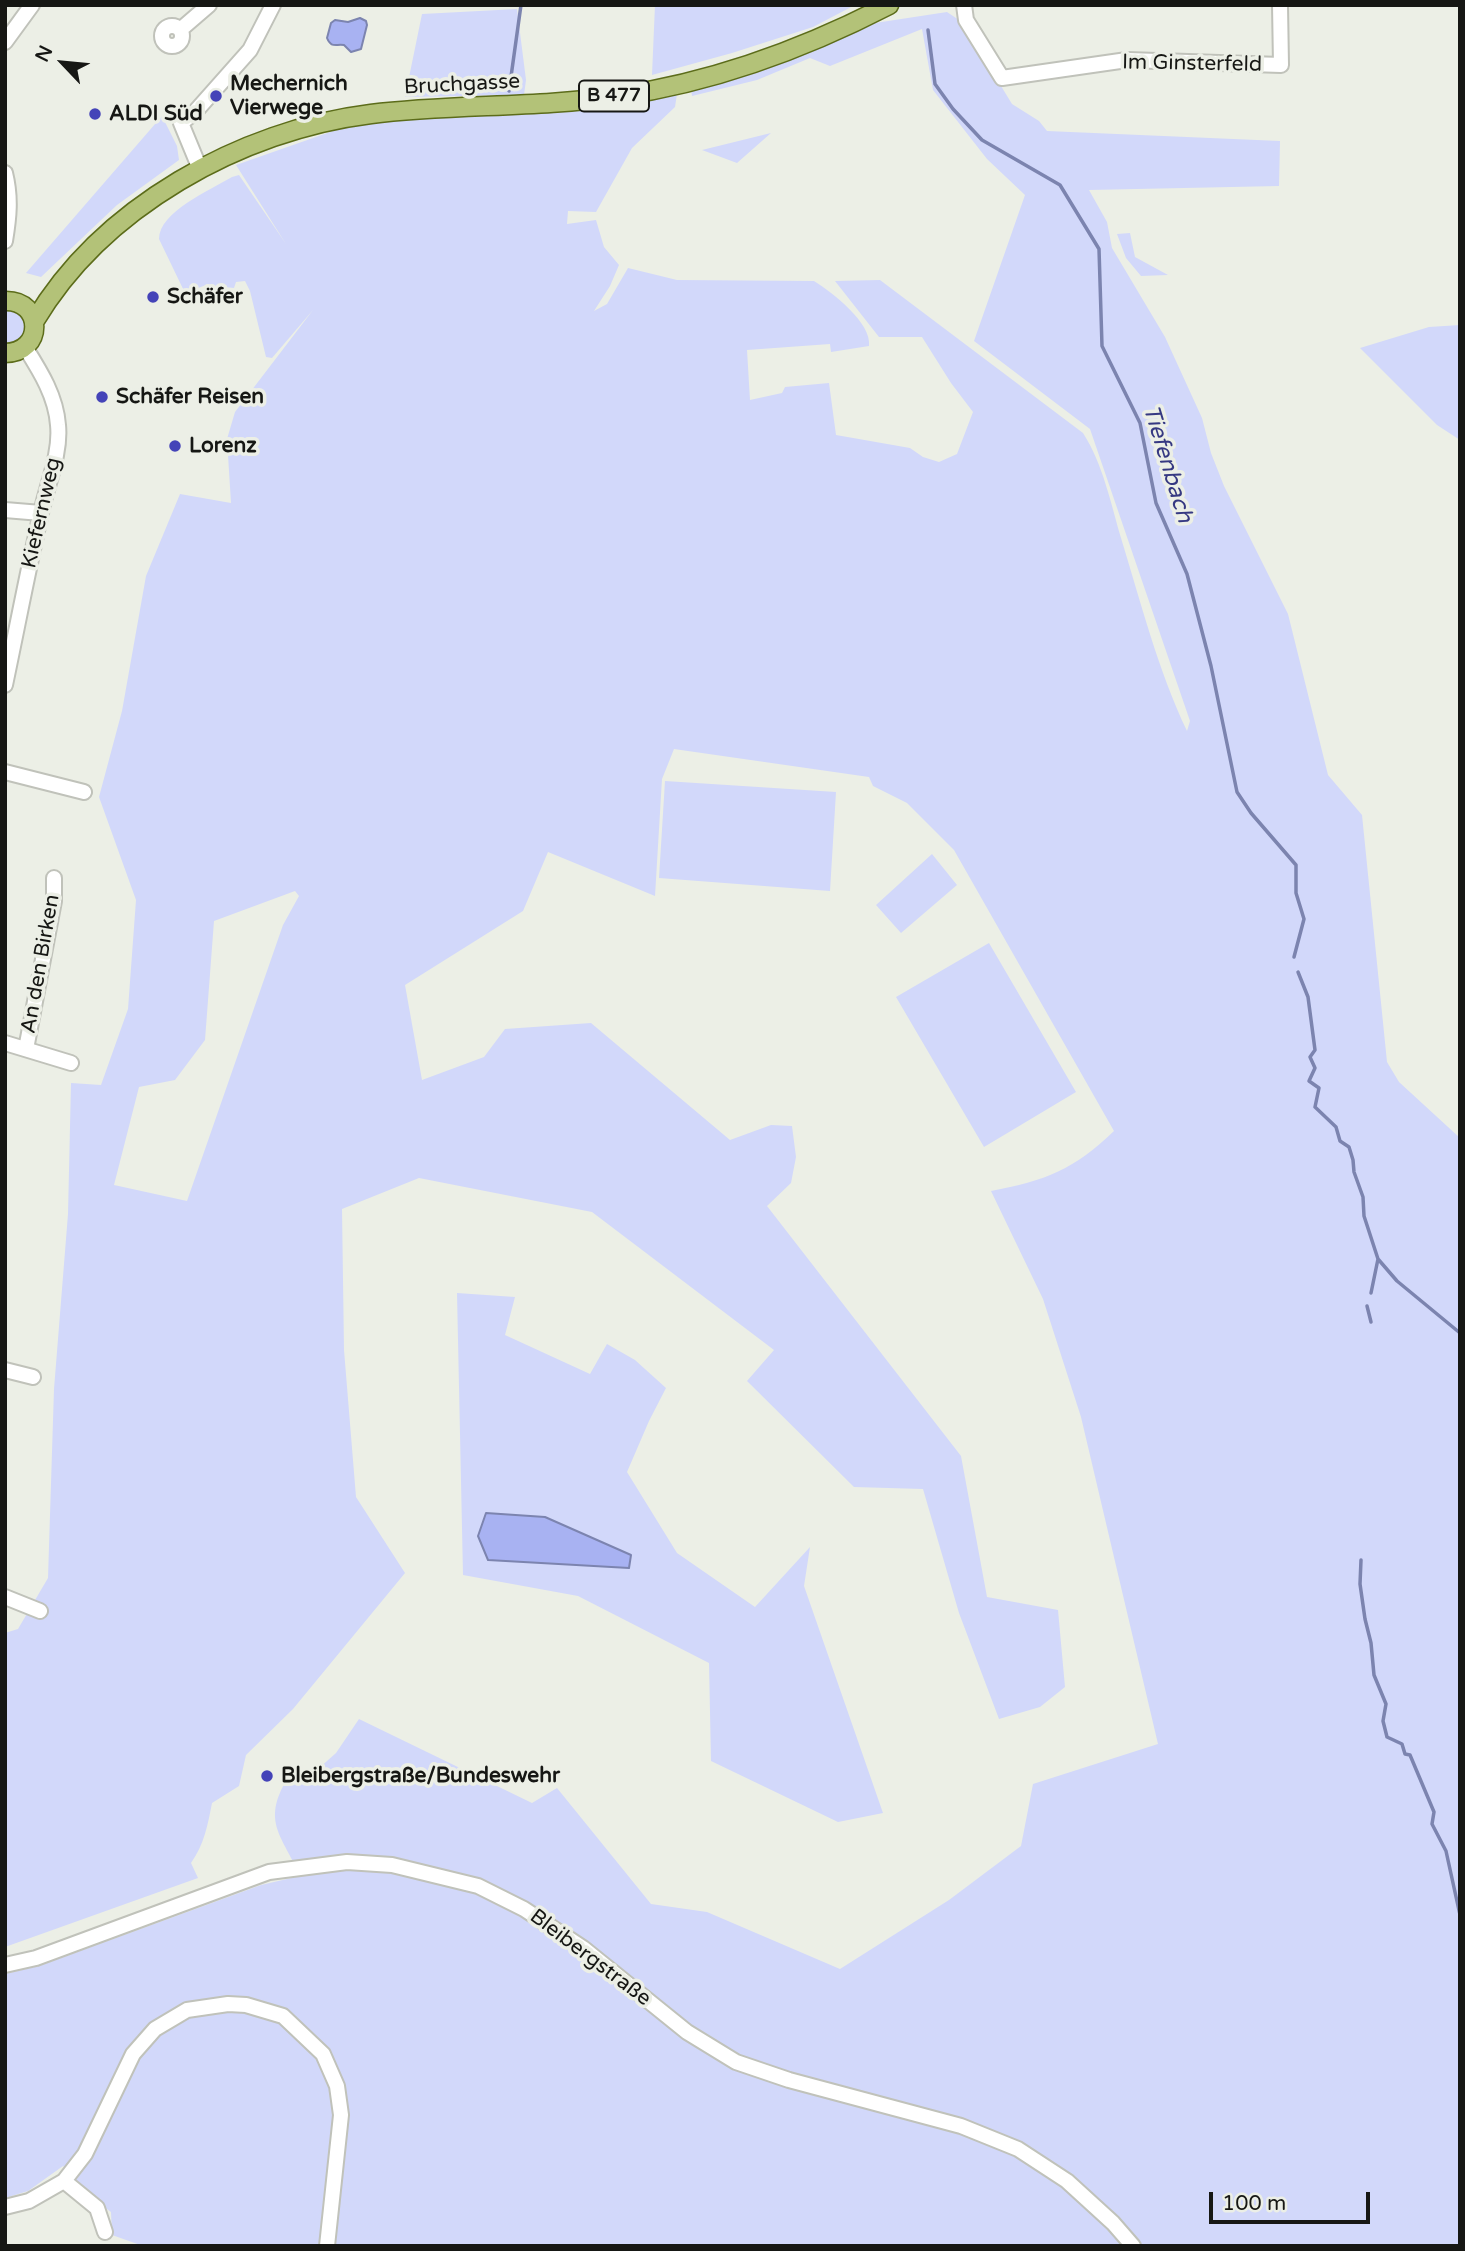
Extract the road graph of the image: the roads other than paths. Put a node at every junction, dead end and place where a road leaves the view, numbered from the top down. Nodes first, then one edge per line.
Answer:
1 (32, 5) edge
2 (209, 5) edge
3 (272, 5) edge
4 (889, 5) edge
5 (964, 5) edge
6 (1280, 5) edge
7 (180, 30) dead end
8 (5, 43) edge
9 (200, 169) junction
10 (5, 173) edge
11 (5, 242) edge
12 (68, 275) junction
13 (13, 302) edge
14 (34, 321) junction
15 (25, 347) junction
16 (5, 353) edge
17 (5, 510) edge
18 (41, 513) junction
19 (5, 685) edge
20 (5, 772) edge
21 (84, 792) dead end
22 (54, 878) dead end
23 (6, 1047) edge
24 (26, 1049) junction
25 (71, 1063) dead end
26 (5, 1370) edge
27 (33, 1377) dead end
28 (5, 1597) edge
29 (40, 1611) dead end
30 (5, 1965) edge
31 (64, 2181) junction
32 (5, 2207) edge
33 (106, 2232) dead end
34 (327, 2246) edge
35 (1133, 2246) edge

1 - 8 street
2 - 7 street
3 - 9 street
4 - 9 main road, Bruchgasse / B 477
5 - 6 street, Im Ginsterfeld
9 - 12 main road, Bruchgasse / B 477
10 - 11 street
12 - 13 main road, Bruchgasse / B 477
12 - 14 main road, Bruchgasse / B 477
13 - 14 main road, B 477
14 - 15 main road, B 477
15 - 16 main road
15 - 18 street, Kiefernweg
17 - 18 street
18 - 19 street, Kiefernweg
20 - 21 street
22 - 24 street, An den Birken
23 - 24 street
24 - 25 street
26 - 27 street
28 - 29 street
30 - 35 street, Bleibergstraße
31 - 32 street
31 - 33 street
31 - 34 street

